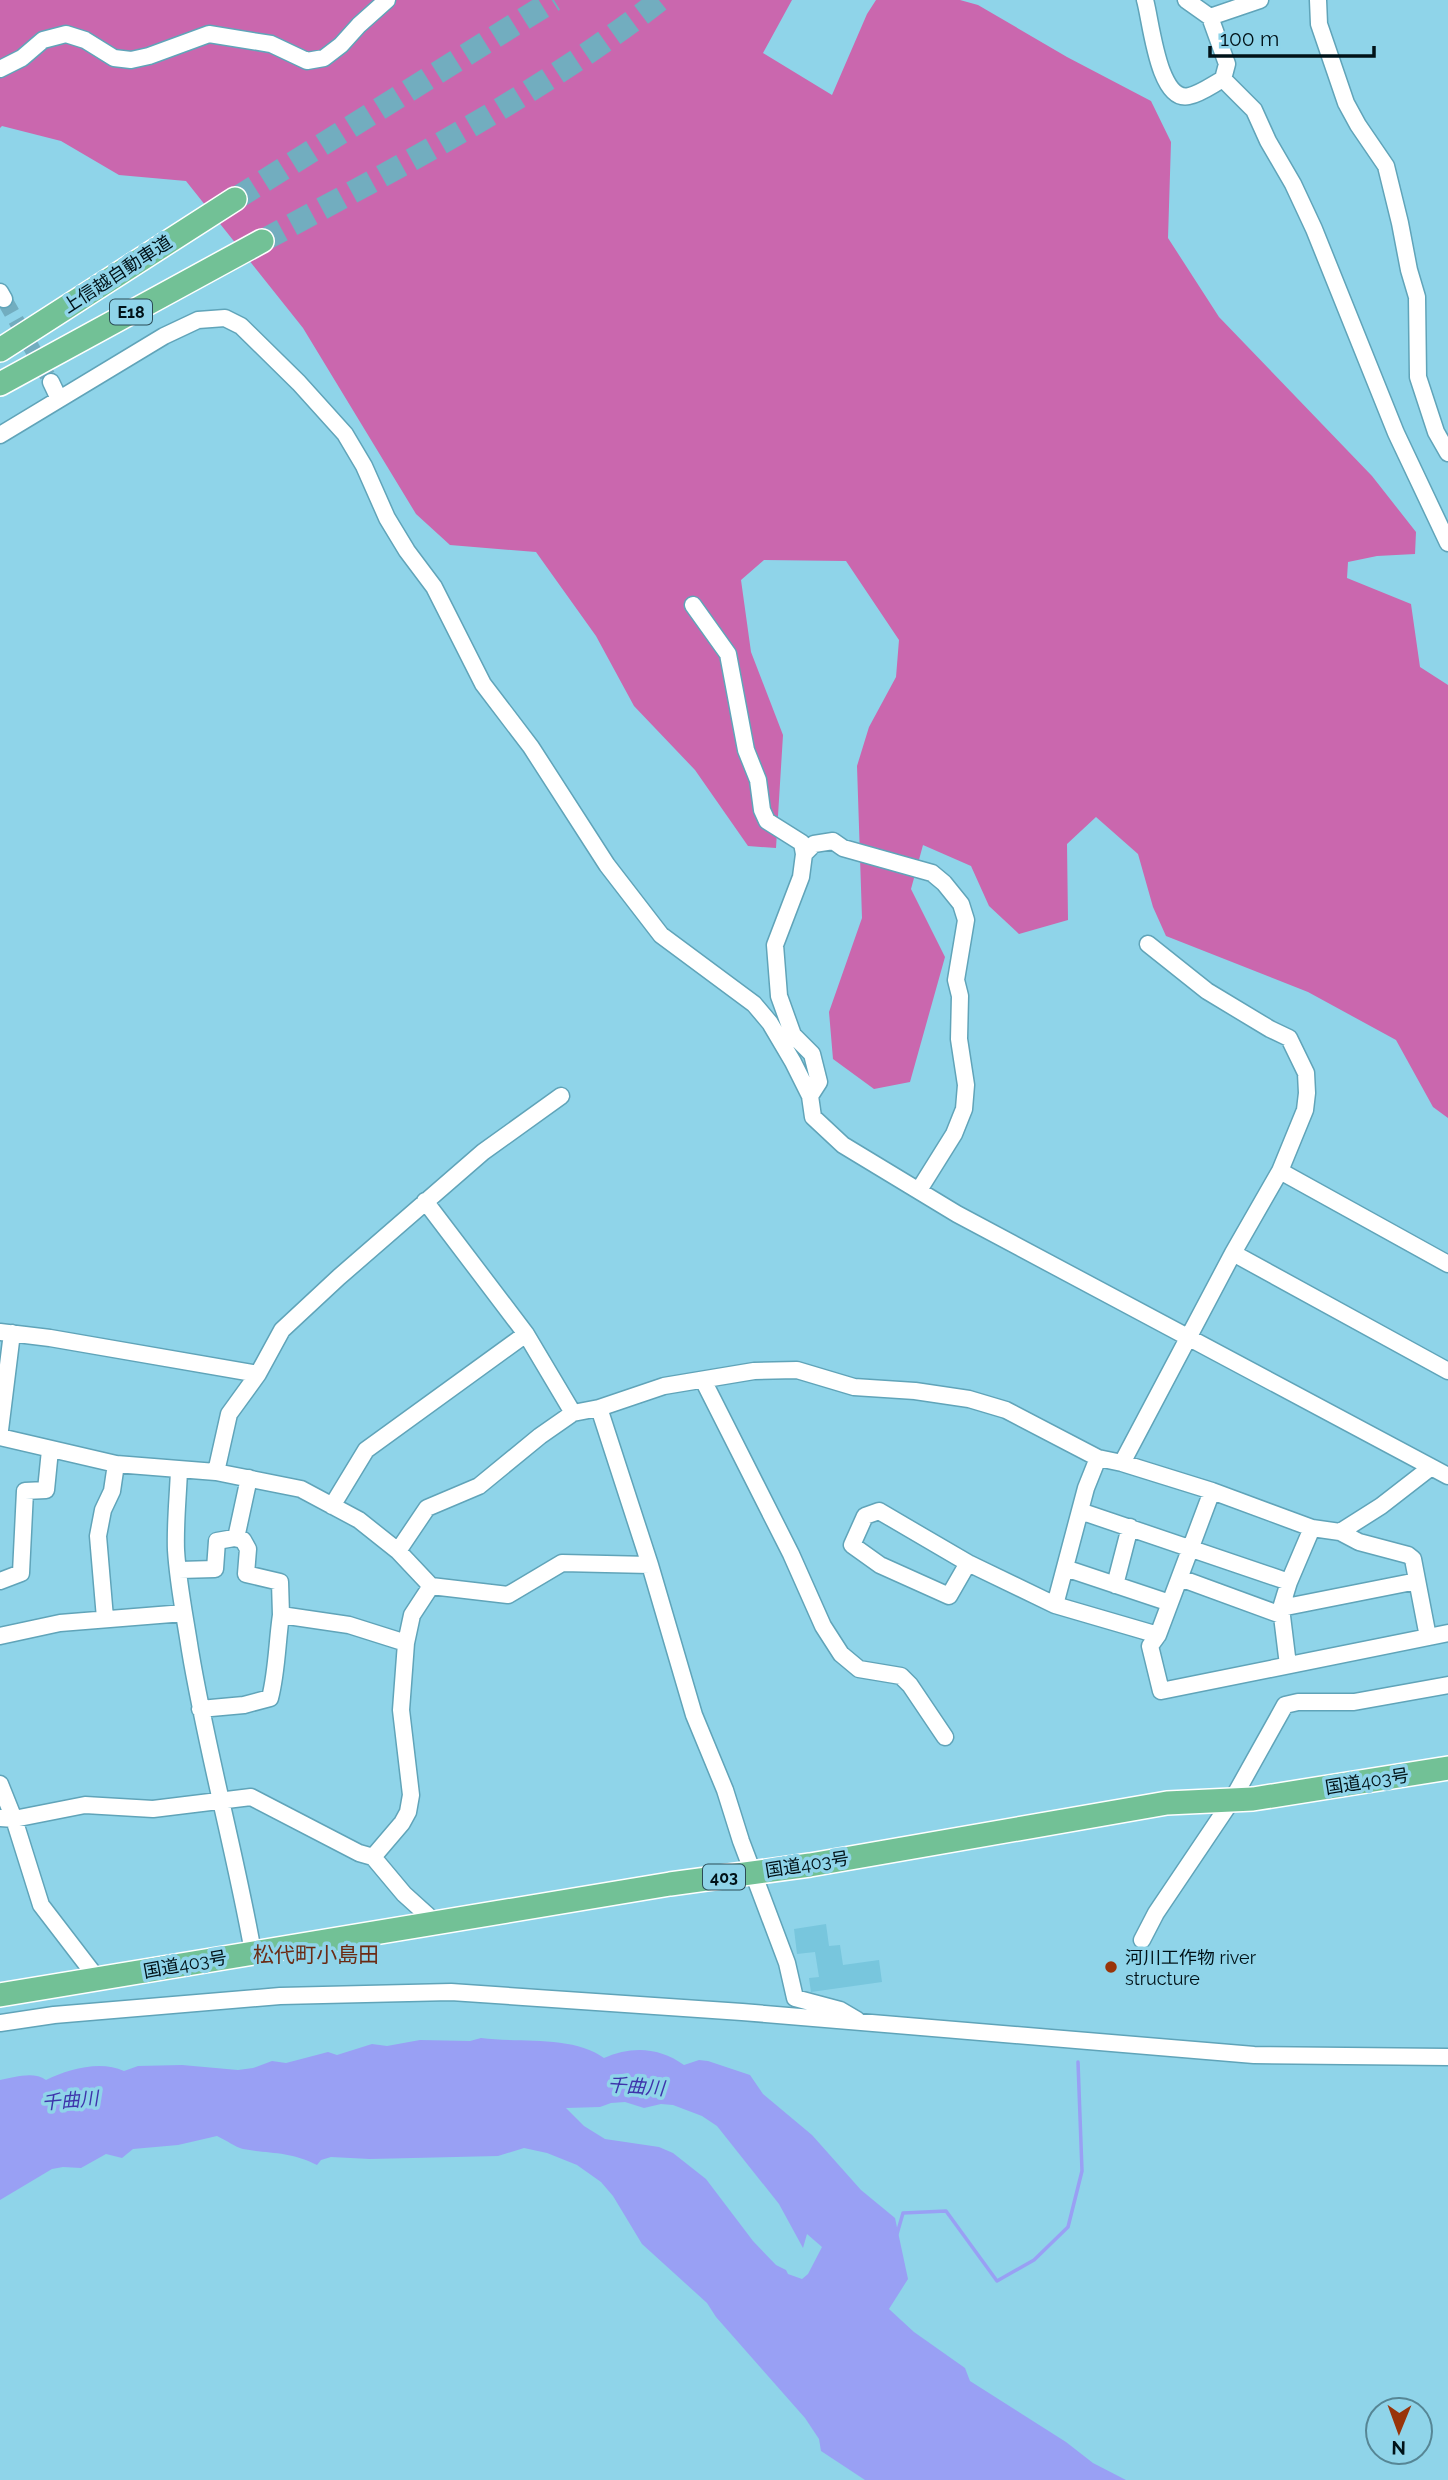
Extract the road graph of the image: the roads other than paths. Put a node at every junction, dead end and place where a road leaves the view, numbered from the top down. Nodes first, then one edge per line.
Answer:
1 (387, 0) edge
2 (1145, 0) edge
3 (1186, 0) edge
4 (1260, 0) edge
5 (1318, 0) edge
6 (1210, 17) junction
7 (0, 69) edge
8 (1223, 79) junction
9 (235, 199) tunnel mouth
10 (262, 241) tunnel mouth
11 (0, 350) edge
12 (51, 382) tunnel mouth
13 (0, 384) edge
14 (59, 399) junction
15 (0, 435) edge
16 (1448, 453) edge
17 (1448, 543) edge
18 (694, 605) dead end
19 (804, 854) junction
20 (1148, 944) dead end
21 (561, 1096) dead end
22 (810, 1096) junction
23 (1280, 1171) junction
24 (919, 1190) junction
25 (425, 1201) junction
26 (1233, 1253) junction
27 (1448, 1265) edge
28 (6, 1332) edge
29 (526, 1334) junction
30 (1188, 1337) junction
31 (1448, 1371) edge
32 (258, 1374) junction
33 (703, 1380) junction
34 (598, 1408) junction
35 (573, 1413) junction
36 (0, 1430) edge
37 (0, 1437) edge
38 (50, 1450) junction
39 (1098, 1458) junction
40 (1122, 1463) junction
41 (116, 1464) junction
42 (1430, 1468) junction
43 (179, 1471) junction
44 (216, 1472) junction
45 (1448, 1476) edge
46 (248, 1478) junction
47 (1212, 1491) junction
48 (332, 1506) junction
49 (1080, 1511) junction
50 (1130, 1527) junction
51 (1312, 1528) junction
52 (1340, 1532) junction
53 (236, 1538) junction
54 (1192, 1548) junction
55 (398, 1551) junction
56 (968, 1563) junction
57 (650, 1565) junction
58 (1065, 1568) junction
59 (179, 1570) junction
60 (1180, 1578) junction
61 (0, 1581) edge
62 (1417, 1581) junction
63 (1289, 1582) junction
64 (1115, 1585) junction
65 (431, 1586) junction
66 (1170, 1603) junction
67 (1055, 1605) junction
68 (1281, 1611) junction
69 (184, 1612) junction
70 (281, 1615) junction
71 (106, 1618) junction
72 (1448, 1633) edge
73 (1158, 1635) junction
74 (0, 1636) edge
75 (1428, 1637) junction
76 (406, 1643) junction
77 (1288, 1665) junction
78 (1448, 1685) edge
79 (200, 1709) junction
80 (945, 1737) dead end
81 (1448, 1768) edge
82 (0, 1784) edge
83 (219, 1800) junction
84 (1232, 1800) junction
85 (7, 1819) edge
86 (373, 1857) junction
87 (753, 1873) junction
88 (435, 1922) junction
89 (1142, 1940) dead end
90 (253, 1952) junction
91 (97, 1979) junction
92 (0, 1995) edge
93 (862, 2022) junction
94 (0, 2023) edge
95 (1448, 2057) edge

1 - 7 street
2 - 8 street
3 - 6 street
4 - 6 street
5 - 16 street
6 - 8 street
8 - 17 street
9 - 11 highway, 上信越自動車道 / E18
10 - 13 highway, 上信越自動車道 / E18
12 - 14 street
14 - 15 street
14 - 22 street
18 - 19 street
19 - 22 street
19 - 24 street
20 - 23 street
21 - 25 street
22 - 24 street
23 - 26 street
23 - 27 street
24 - 30 street
25 - 29 street
25 - 32 street
26 - 30 street
26 - 31 street
28 - 32 street
28 - 36 street
29 - 35 street
29 - 48 street
30 - 40 street
30 - 42 street
32 - 44 street
33 - 34 street
33 - 39 street
33 - 80 street
34 - 35 street
34 - 57 street
35 - 55 street
37 - 38 street
38 - 41 street
38 - 61 street
39 - 40 street
39 - 49 street
40 - 47 street
41 - 43 street
41 - 71 street
42 - 45 street
42 - 52 street
43 - 44 street
43 - 59 street
44 - 46 street
46 - 48 street
46 - 53 street
47 - 51 street
47 - 54 street
48 - 55 street
49 - 50 street
49 - 58 street
50 - 54 street
50 - 64 street
51 - 52 street
51 - 63 street
52 - 62 street
53 - 59 street
53 - 70 street
54 - 60 street
54 - 63 street
55 - 65 street
56 - 56 street
56 - 67 street
57 - 65 street
57 - 87 street
58 - 64 street
58 - 67 street
59 - 69 street
60 - 66 street
60 - 68 street
62 - 68 street
62 - 75 street
63 - 68 street
64 - 66 street
65 - 76 street
66 - 73 street
67 - 73 street
68 - 77 street
69 - 71 street
69 - 79 street
70 - 76 street
70 - 79 street
71 - 74 street
72 - 75 street
73 - 77 street
75 - 77 street
76 - 86 street
78 - 84 street
79 - 83 street
81 - 84 highway, 国道403号 / 403
82 - 85 street
83 - 85 street
83 - 86 street
83 - 90 street
84 - 87 highway, 国道403号 / 403
84 - 89 street
85 - 91 street
86 - 88 street
87 - 88 highway, 国道403号 / 403
87 - 93 street
88 - 90 highway, 国道403号 / 403
90 - 91 highway, 国道403号 / 403
91 - 92 highway, 国道403号 / 403
93 - 94 street
93 - 95 street

